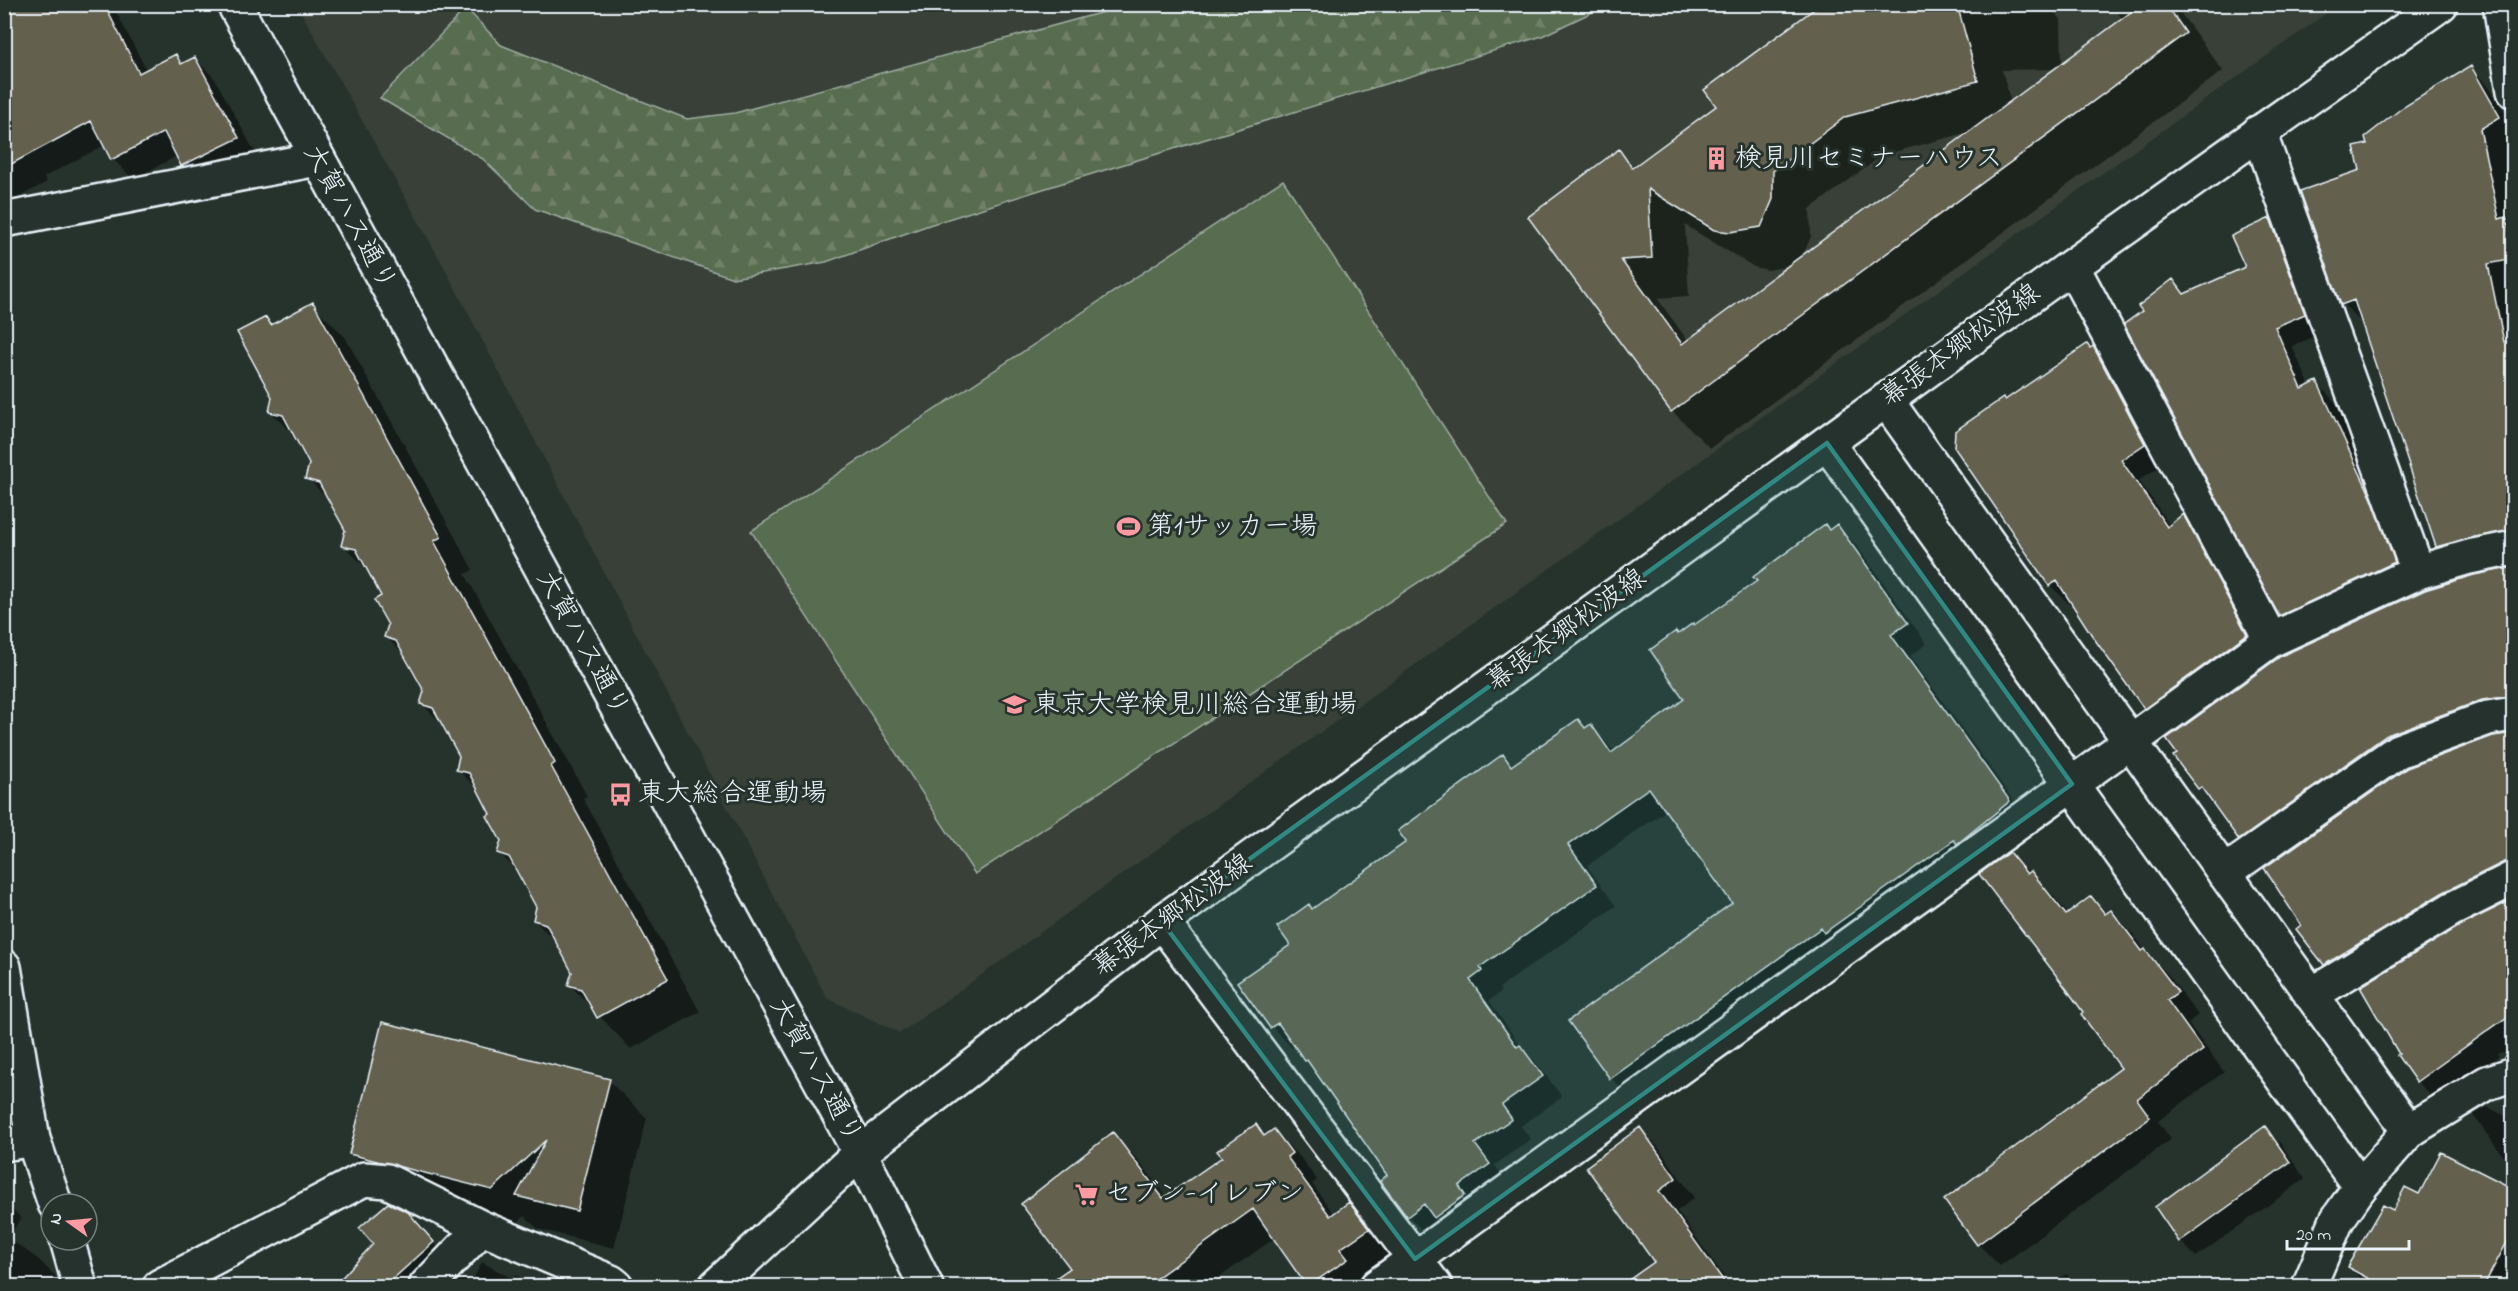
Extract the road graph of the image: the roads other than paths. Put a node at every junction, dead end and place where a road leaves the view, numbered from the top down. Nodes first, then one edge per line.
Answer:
1 (234, 4) edge
2 (2441, 4) edge
3 (2505, 8) edge
4 (2514, 91) edge
5 (2259, 132) junction
6 (317, 159) junction
7 (4, 219) edge
8 (2072, 266) junction
9 (1886, 400) junction
10 (1827, 443) junction
11 (2514, 548) edge
12 (2418, 572) junction
13 (2271, 640) junction
14 (2514, 714) edge
15 (2130, 742) junction
16 (2072, 784) junction
17 (2224, 873) junction
18 (2514, 878) edge
19 (1162, 922) junction
20 (4, 967) edge
21 (2311, 994) junction
22 (2514, 1074) edge
23 (2409, 1131) junction
24 (19, 1142) edge
25 (860, 1154) junction
26 (2360, 1187) junction
27 (48, 1192) edge
28 (482, 1228) junction
29 (71, 1252) edge
30 (1415, 1258) junction
31 (80, 1287) edge
32 (160, 1287) edge
33 (426, 1287) edge
34 (616, 1287) edge
35 (716, 1287) edge
36 (926, 1287) edge
37 (1377, 1287) edge
38 (1435, 1287) edge
39 (2309, 1287) edge

1 - 6 street, 大賀ハス通り
2 - 5 street, 幕張本郷松波線
3 - 4 street
5 - 8 street, 幕張本郷松波線
5 - 12 street
6 - 7 street
6 - 25 street, 大賀ハス通り
8 - 9 street, 幕張本郷松波線
8 - 13 street
9 - 10 street, 幕張本郷松波線
9 - 15 street
10 - 16 street
10 - 19 street, 幕張本郷松波線
11 - 12 street
12 - 13 street
13 - 15 street
14 - 17 street
15 - 16 street
15 - 17 street
16 - 26 street
16 - 30 street
17 - 21 street
18 - 21 street
19 - 25 street, 幕張本郷松波線
19 - 30 street
20 - 24 street
21 - 23 street
22 - 23 street
23 - 26 street
24 - 27 street
25 - 35 street, 幕張本郷松波線
25 - 36 street, 大賀ハス通り
26 - 39 street
28 - 32 street
28 - 33 street
28 - 34 street
29 - 31 street
30 - 37 street
30 - 38 street

